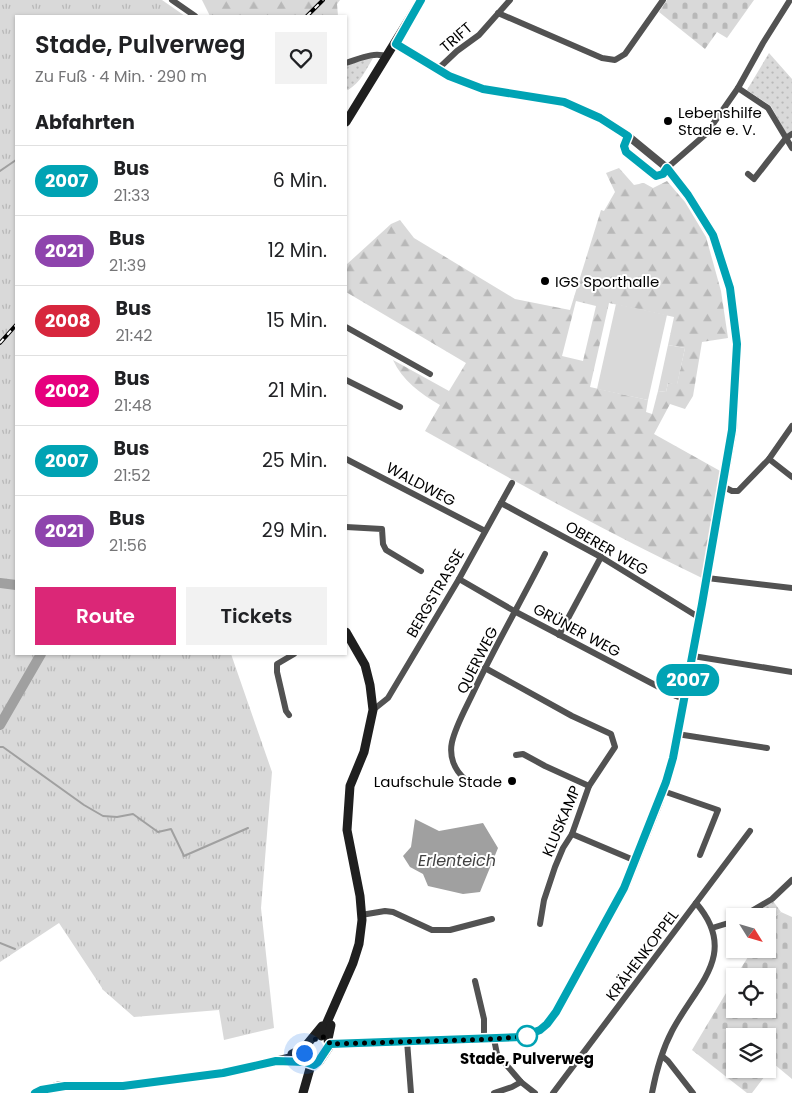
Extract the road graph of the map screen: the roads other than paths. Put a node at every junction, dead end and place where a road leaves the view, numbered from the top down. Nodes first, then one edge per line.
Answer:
1 (421, 0) edge
2 (510, 0) edge
3 (662, 0) edge
4 (790, 0) edge
5 (174, 1) edge
6 (498, 13) junction
7 (193, 15) edge
8 (396, 44) junction
9 (384, 56) junction
10 (347, 62) edge
11 (438, 69) junction
12 (738, 88) junction
13 (347, 120) edge
14 (789, 136) edge
15 (792, 148) edge
16 (667, 168) junction
17 (748, 174) dead end
18 (347, 328) edge
19 (430, 374) dead end
20 (347, 380) edge
21 (400, 407) dead end
22 (792, 426) edge
23 (769, 458) junction
24 (347, 459) edge
25 (792, 477) edge
26 (512, 484) dead end
27 (724, 486) junction
28 (501, 503) junction
29 (347, 527) edge
30 (485, 531) junction
31 (545, 554) dead end
32 (601, 558) junction
33 (421, 571) dead end
34 (707, 578) junction
35 (459, 579) junction
36 (792, 588) edge
37 (516, 612) junction
38 (700, 618) junction
39 (347, 634) edge
40 (559, 635) junction
41 (292, 655) edge
42 (693, 656) junction
43 (485, 668) junction
44 (792, 672) edge
45 (684, 699) junction
46 (373, 710) junction
47 (289, 715) dead end
48 (677, 734) junction
49 (767, 748) dead end
50 (516, 755) dead end
51 (465, 779) dead end
52 (589, 786) junction
53 (663, 792) junction
54 (750, 831) dead end
55 (572, 834) junction
56 (700, 854) dead end
57 (636, 861) junction
58 (792, 880) edge
59 (696, 903) junction
60 (757, 908) edge
61 (362, 916) junction
62 (492, 919) dead end
63 (540, 924) dead end
64 (726, 924) edge
65 (712, 928) junction
66 (475, 982) dead end
67 (334, 1007) junction
68 (484, 1039) junction
69 (494, 1039) junction
70 (326, 1040) junction
71 (407, 1041) junction
72 (662, 1056) junction
73 (276, 1061) junction
74 (306, 1061) junction
75 (521, 1082) junction
76 (35, 1093) edge
77 (303, 1093) edge
78 (411, 1093) edge
79 (494, 1093) edge
80 (535, 1093) edge
81 (553, 1093) edge
82 (652, 1093) edge
83 (693, 1093) edge

1 - 8 main road
2 - 6 street, TRIFT
3 - 6 street
4 - 12 street
5 - 7 street
6 - 11 street, TRIFT
8 - 9 main road
8 - 11 street
9 - 10 street
9 - 13 main road
11 - 16 street
12 - 14 street
12 - 16 street
14 - 15 street
14 - 17 street
16 - 27 street
18 - 19 street
20 - 21 street
22 - 23 street
23 - 25 street
23 - 27 street
24 - 30 street, WALDWEG
26 - 28 street, BERGSTRASSE
27 - 34 street
28 - 30 street, BERGSTRASSE
28 - 32 street, OBERER WEG
29 - 33 street
30 - 35 street, BERGSTRASSE
31 - 37 street, QUERWEG
32 - 38 street, OBERER WEG
32 - 40 street
34 - 36 street
34 - 38 street
35 - 37 street, GRÜNER WEG
35 - 46 street, BERGSTRASSE
37 - 40 street, GRÜNER WEG
37 - 43 street, QUERWEG
38 - 42 street
39 - 46 main road
40 - 45 street, GRÜNER WEG
41 - 47 street
42 - 44 street
42 - 45 street
43 - 51 street, QUERWEG
43 - 52 street, KLUSKAMP
45 - 48 street
46 - 61 main road
48 - 49 street
48 - 53 street
50 - 52 street
52 - 55 street, KLUSKAMP
53 - 56 street
53 - 57 street
54 - 59 street, KRÄHENKOPPEL
55 - 57 street
55 - 63 street, KLUSKAMP
57 - 69 street
58 - 60 street
59 - 65 street
59 - 81 street, KRÄHENKOPPEL
61 - 62 street
61 - 67 main road
64 - 65 street
65 - 72 street
66 - 68 street
67 - 70 main road
67 - 73 main road
68 - 69 street
68 - 71 street
69 - 75 street
70 - 71 street
70 - 74 main road
70 - 74 main road
71 - 78 street
72 - 82 street
72 - 83 street
73 - 74 main road
73 - 76 main road
74 - 77 main road
75 - 79 street
75 - 80 street

